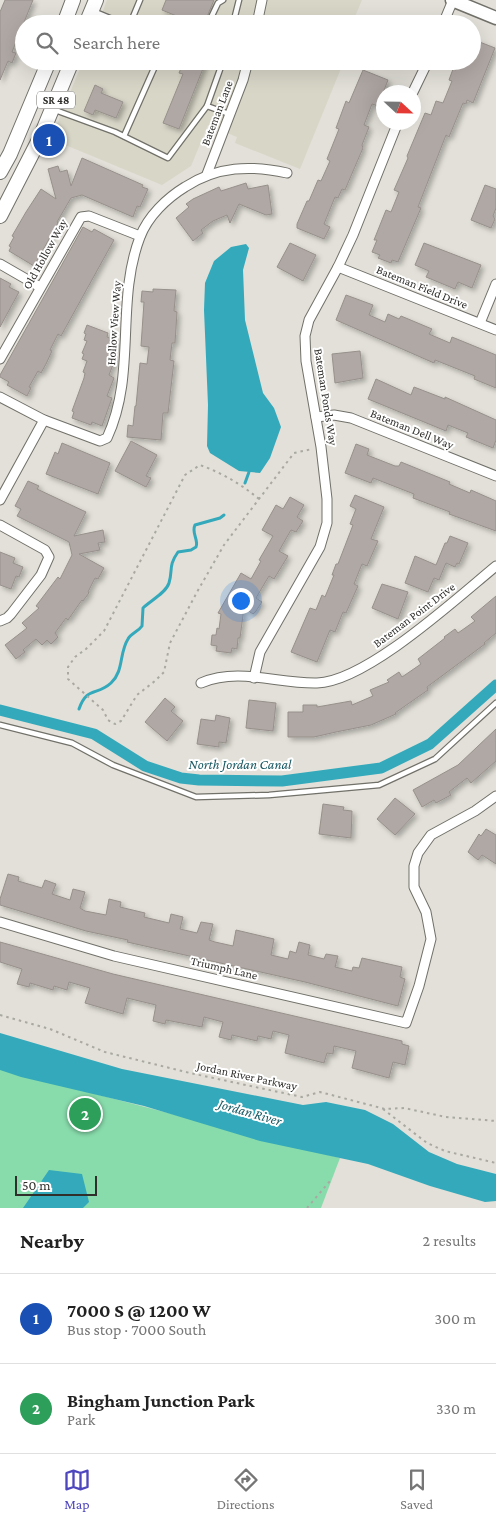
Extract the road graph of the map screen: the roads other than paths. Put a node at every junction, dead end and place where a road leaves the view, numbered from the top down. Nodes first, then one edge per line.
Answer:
1 (73, 0) edge
2 (140, 0) edge
3 (223, 0) edge
4 (239, 0) edge
5 (262, 0) edge
6 (452, 0) edge
7 (67, 15) edge
8 (134, 15) edge
9 (212, 15) edge
10 (235, 15) edge
11 (259, 15) edge
12 (446, 15) edge
13 (496, 18) edge
14 (45, 70) edge
15 (68, 70) edge
16 (153, 70) edge
17 (220, 70) edge
18 (246, 70) edge
19 (423, 70) edge
20 (416, 85) edge
21 (207, 106) junction
22 (53, 109) junction
23 (229, 114) junction
24 (395, 130) edge
25 (124, 136) junction
26 (0, 172) edge
27 (288, 173) dead end
28 (206, 174) junction
29 (0, 216) edge
30 (140, 236) junction
31 (0, 264) edge
32 (338, 267) junction
33 (496, 284) edge
34 (40, 287) junction
35 (480, 323) junction
36 (496, 330) edge
37 (0, 359) edge
38 (0, 397) edge
39 (316, 417) junction
40 (44, 420) junction
41 (496, 476) edge
42 (0, 500) edge
43 (0, 525) edge
44 (496, 566) edge
45 (0, 621) edge
46 (254, 678) junction
47 (201, 683) dead end
48 (496, 703) edge
49 (0, 725) edge
50 (496, 797) edge
51 (0, 922) edge

1 - 7 main road
2 - 8 lane
3 - 9 lane
4 - 10 lane
5 - 11 street
6 - 12 street
6 - 13 main road
14 - 26 main road, SR 48
15 - 22 main road, SR 48
16 - 25 lane
17 - 21 lane
18 - 23 street, Bateman Lane
19 - 20 street
21 - 23 lane
21 - 25 lane
22 - 25 lane
22 - 29 main road, SR 48
23 - 28 street, Bateman Lane
24 - 32 street, Bateman Ponds Way
27 - 28 street, Hollow View Way
28 - 30 street, Hollow View Way
30 - 34 street, Old Hollow Way
30 - 40 street, Hollow View Way
31 - 34 street
32 - 35 street, Bateman Field Drive
32 - 39 street, Bateman Ponds Way
33 - 35 street
34 - 37 street, Old Hollow Way
35 - 36 street, Bateman Field Drive
38 - 40 street, Hollow View Way
39 - 41 street, Bateman Dell Way
39 - 46 street, Bateman Ponds Way
40 - 42 street
43 - 45 street
44 - 46 street, Bateman Point Drive
46 - 47 street, Bateman Point Drive
48 - 49 lane
50 - 51 street, Triumph Lane

